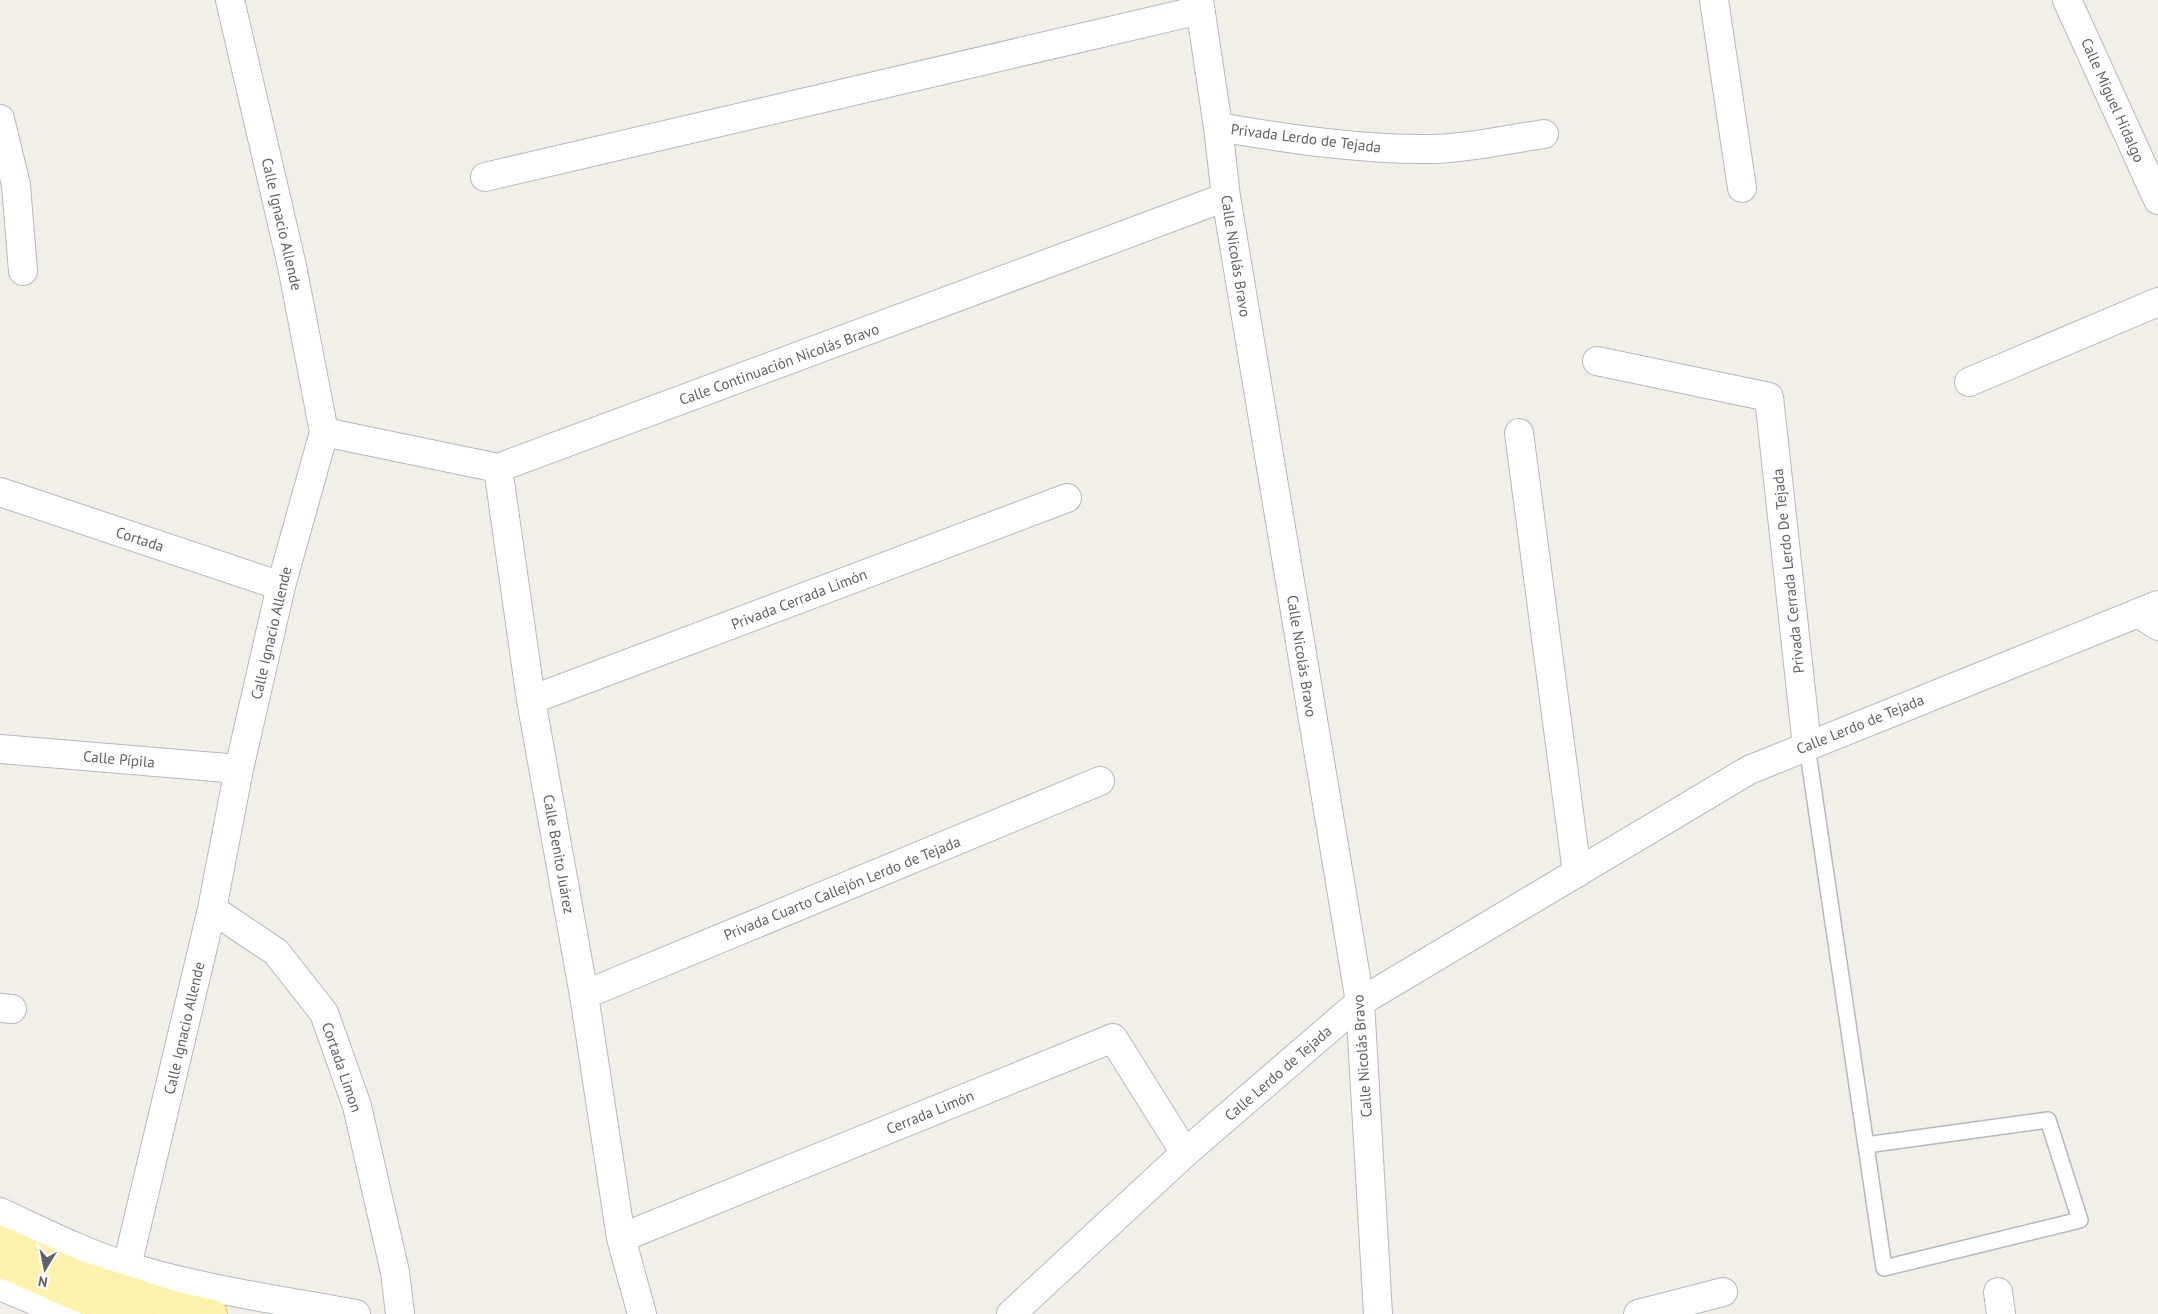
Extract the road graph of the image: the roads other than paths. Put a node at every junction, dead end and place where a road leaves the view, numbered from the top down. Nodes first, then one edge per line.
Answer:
1 (230, 0) edge
2 (1714, 0) edge
3 (2067, 0) edge
4 (1200, 5) edge
5 (0, 119) edge
6 (1218, 126) junction
7 (1544, 134) dead end
8 (485, 177) dead end
9 (1742, 188) dead end
10 (1226, 197) junction
11 (2158, 200) edge
12 (23, 271) dead end
13 (2158, 302) edge
14 (1597, 361) dead end
15 (1969, 382) dead end
16 (324, 432) junction
17 (1519, 433) dead end
18 (498, 468) junction
19 (0, 492) edge
20 (1067, 498) dead end
21 (281, 586) junction
22 (2151, 615) edge
23 (531, 700) junction
24 (1807, 746) junction
25 (0, 749) edge
26 (238, 769) junction
27 (1100, 782) dead end
28 (1577, 873) junction
29 (212, 909) junction
30 (584, 995) junction
31 (1360, 1002) junction
32 (1866, 1145) junction
33 (1185, 1153) junction
34 (0, 1212) edge
35 (621, 1238) junction
36 (0, 1240) edge
37 (0, 1263) edge
38 (127, 1266) junction
39 (0, 1286) edge
40 (1723, 1292) dead end
41 (67, 1314) edge
42 (140, 1314) edge
43 (213, 1314) edge
44 (356, 1314) edge
45 (400, 1314) edge
46 (642, 1314) edge
47 (1011, 1314) edge
48 (1378, 1314) edge
49 (1638, 1314) edge

1 - 16 street, Calle Ignacio Allende
2 - 9 street
3 - 11 street, Calle Miguel Hidalgo
4 - 6 street, Calle Nicolás Bravo
4 - 8 street
5 - 12 street
6 - 7 street, Privada Lerdo de Tejada
6 - 10 street, Calle Nicolás Bravo
10 - 18 street, Calle Continuación Nicolás Bravo
10 - 31 street, Calle Nicolás Bravo
13 - 15 street
14 - 24 street, Privada Cerrada Lerdo De Tejada
16 - 18 street
16 - 21 street, Calle Ignacio Allende
17 - 28 street
18 - 23 street, Calle Benito Juárez
19 - 21 street, Cortada
20 - 23 street, Privada Cerrada Limón
21 - 26 street, Calle Ignacio Allende
22 - 24 street, Calle Lerdo de Tejada
23 - 30 street, Calle Benito Juárez
24 - 28 street, Calle Lerdo de Tejada
24 - 32 lane
25 - 26 street, Calle Pípila
26 - 29 street, Calle Ignacio Allende
27 - 30 street, Privada Cuarto Callejón Lerdo de Tejada
28 - 31 street, Calle Lerdo de Tejada
29 - 38 street, Calle Ignacio Allende
29 - 45 street, Cortada Limon
30 - 35 street, Calle Benito Juárez
31 - 33 street, Calle Lerdo de Tejada
31 - 48 street, Calle Nicolás Bravo
32 - 32 lane
33 - 35 street, Cerrada Limón
33 - 47 street, Calle Lerdo de Tejada
34 - 38 street
35 - 46 street, Calle Benito Juárez
36 - 43 main road
37 - 42 main road
38 - 44 street
39 - 41 street
40 - 49 street

